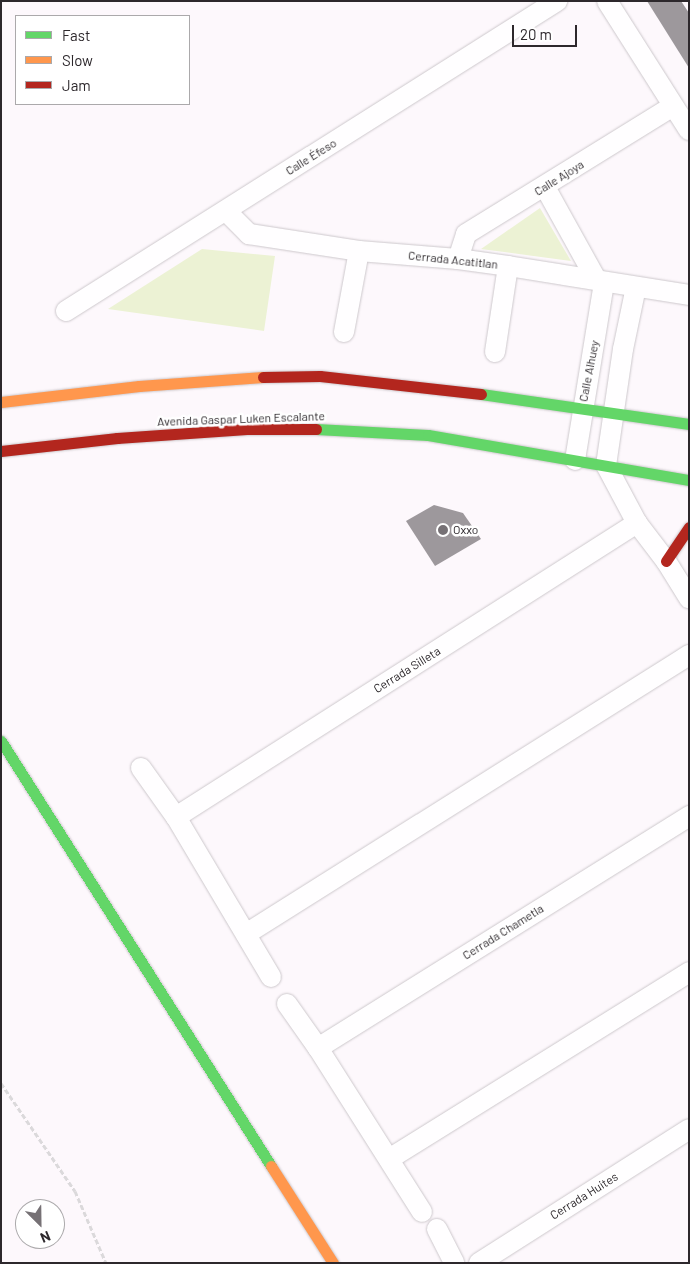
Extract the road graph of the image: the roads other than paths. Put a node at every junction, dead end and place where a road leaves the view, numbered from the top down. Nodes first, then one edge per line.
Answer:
1 (557, 1) edge
2 (607, 1) edge
3 (674, 106) junction
4 (689, 130) edge
5 (545, 187) junction
6 (226, 211) junction
7 (359, 252) junction
8 (458, 259) junction
9 (508, 266) junction
10 (600, 281) junction
11 (636, 288) junction
12 (689, 295) edge
13 (66, 311) dead end
14 (344, 332) dead end
15 (495, 352) dead end
16 (1, 402) edge
17 (582, 410) junction
18 (612, 414) junction
19 (689, 424) edge
20 (1, 451) edge
21 (575, 460) junction
22 (606, 465) junction
23 (689, 480) edge
24 (638, 523) junction
25 (689, 527) edge
26 (666, 561) junction
27 (689, 598) edge
28 (689, 655) edge
29 (1, 741) edge
30 (142, 768) dead end
31 (689, 816) edge
32 (176, 817) junction
33 (246, 934) junction
34 (689, 972) edge
35 (271, 977) dead end
36 (288, 1004) dead end
37 (318, 1048) junction
38 (689, 1129) edge
39 (389, 1159) junction
40 (422, 1212) dead end
41 (437, 1228) dead end
42 (333, 1263) edge
43 (454, 1263) edge
44 (479, 1263) edge

1 - 6 street, Calle Éfeso
2 - 3 street
3 - 4 street
3 - 5 street, Calle Ajoya
5 - 8 street, Calle Ajoya
5 - 10 street
6 - 7 street, Cerrada Acatitlan
6 - 13 street, Calle Éfeso
7 - 8 street, Cerrada Acatitlan
7 - 14 street
8 - 9 street, Cerrada Acatitlan
9 - 10 street, Cerrada Acatitlan
9 - 15 street
10 - 11 street, Cerrada Acatitlan
10 - 17 street, Calle Alhuey
11 - 12 street, Cerrada Acatitlan
11 - 18 street
16 - 17 street
17 - 18 street
17 - 21 street, Calle Alhuey
18 - 19 street
18 - 22 street
20 - 21 street, Avenida Gaspar Luken Escalante
21 - 22 street, Avenida Gaspar Luken Escalante
22 - 23 street, Avenida Gaspar Luken Escalante
22 - 24 street
24 - 26 street
24 - 32 street, Cerrada Silleta
25 - 26 street
26 - 27 street
28 - 33 street
29 - 42 street
30 - 32 street
31 - 37 street, Cerrada Chametla
32 - 33 street
33 - 35 street
34 - 39 street
36 - 37 street
37 - 39 street
38 - 44 street, Cerrada Huites
39 - 40 street
41 - 43 street

